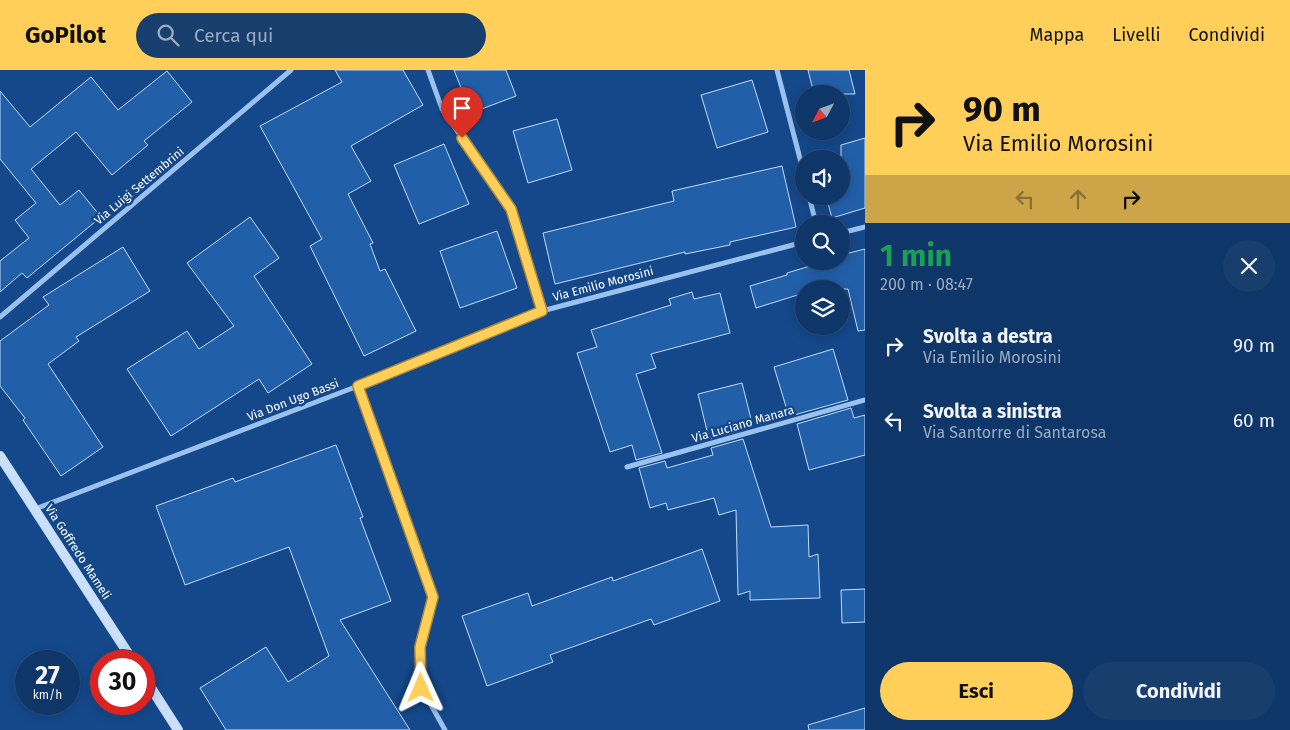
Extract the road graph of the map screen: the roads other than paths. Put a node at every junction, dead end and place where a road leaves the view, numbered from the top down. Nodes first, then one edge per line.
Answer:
1 (291, 70) edge
2 (428, 70) edge
3 (777, 70) edge
4 (798, 150) edge
5 (865, 227) edge
6 (850, 231) edge
7 (795, 244) edge
8 (542, 311) junction
9 (0, 317) edge
10 (358, 386) junction
11 (865, 400) edge
12 (0, 456) edge
13 (627, 468) dead end
14 (35, 509) junction
15 (126, 650) edge
16 (155, 695) edge
17 (178, 730) edge
18 (444, 730) edge

1 - 9 street, Via Luigi Settembrini
2 - 8 street
3 - 4 street
5 - 6 street
7 - 8 street, Via Emilio Morosini
8 - 10 street, Via Emilio Morosini
10 - 14 street, Via Don Ugo Bassi
10 - 18 street, Via Don Ugo Bassi
11 - 13 street, Via Luciano Manara
12 - 14 street, Via Goffredo Mameli
14 - 15 street, Via Goffredo Mameli
16 - 17 street

